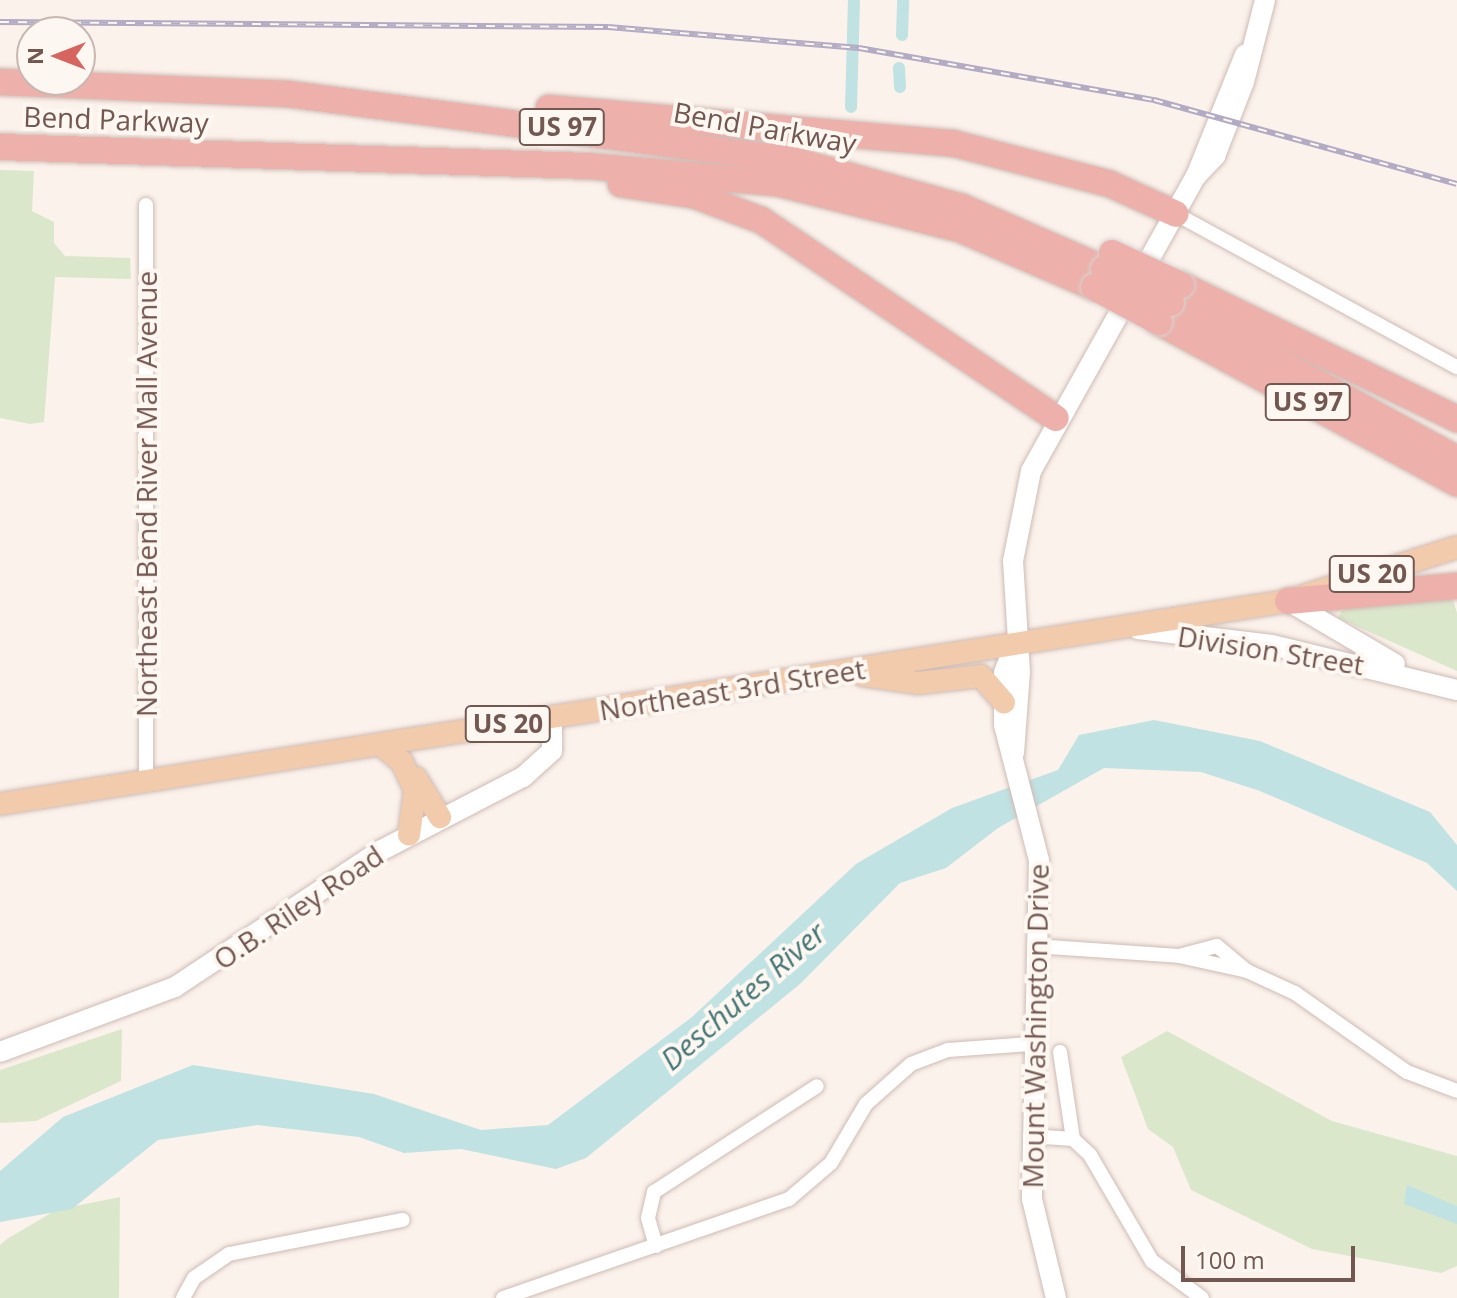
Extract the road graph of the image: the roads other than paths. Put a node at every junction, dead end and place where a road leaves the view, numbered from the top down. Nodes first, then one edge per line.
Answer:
1 (1265, 0) edge
2 (0, 82) edge
3 (288, 94) junction
4 (0, 147) edge
5 (335, 158) junction
6 (146, 205) dead end
7 (1176, 214) junction
8 (1103, 270) junction
9 (1170, 303) junction
10 (1457, 367) edge
11 (1056, 418) junction
12 (1457, 419) edge
13 (1457, 459) edge
14 (1457, 483) edge
15 (1457, 547) edge
16 (1457, 586) edge
17 (1288, 601) junction
18 (1130, 628) junction
19 (1015, 644) junction
20 (842, 672) junction
21 (1412, 674) junction
22 (1457, 690) edge
23 (1004, 702) junction
24 (552, 717) junction
25 (381, 745) junction
26 (1014, 753) junction
27 (402, 762) junction
28 (146, 783) junction
29 (0, 804) edge
30 (440, 817) junction
31 (409, 835) junction
32 (1034, 946) junction
33 (1030, 1044) junction
34 (0, 1052) edge
35 (1060, 1052) dead end
36 (817, 1086) dead end
37 (1457, 1091) edge
38 (1030, 1136) junction
39 (1073, 1139) junction
40 (403, 1220) dead end
41 (656, 1246) junction
42 (183, 1298) edge
43 (503, 1298) edge
44 (1056, 1298) edge
45 (1202, 1298) edge

1 - 7 main road
2 - 3 highway, Bend Parkway / US 97
3 - 7 highway
3 - 8 highway, Bend Parkway / US 97
4 - 5 highway, Bend Parkway / US 97
5 - 8 highway, Bend Parkway / US 97
5 - 11 highway
6 - 28 street, Northeast Bend River Mall Avenue
7 - 10 street
7 - 11 main road
8 - 9 highway, Bend Parkway / US 97, bridge
8 - 9 highway, bridge
9 - 12 highway
9 - 13 highway, Bend Parkway / US 97
9 - 14 highway, Bend Parkway / US 97
11 - 19 main road
15 - 17 main road, Northeast 3rd Street / US 20
16 - 17 highway
17 - 18 main road, Northeast 3rd Street / US 20
17 - 21 main road, Division Street
18 - 19 main road, Northeast 3rd Street / US 20
18 - 21 main road, Division Street
19 - 20 main road, Northeast 3rd Street / US 20
19 - 23 main road, Mount Washington Drive
19 - 26 main road, Mount Washington Drive
20 - 23 main road
20 - 24 main road, Northeast 3rd Street / US 20
21 - 22 main road, Division Street
23 - 26 main road, Mount Washington Drive
24 - 25 main road, Northeast 3rd Street / US 20
24 - 30 main road, O.B. Riley Road
25 - 27 main road
25 - 28 main road, Northeast 3rd Street / US 20
26 - 32 main road, Mount Washington Drive
27 - 30 main road
27 - 31 main road
28 - 29 main road, Northeast 3rd Street / US 20
30 - 31 main road, O.B. Riley Road
31 - 34 main road, O.B. Riley Road
32 - 33 main road, Mount Washington Drive
32 - 37 street
33 - 38 main road, Mount Washington Drive
33 - 41 street
35 - 39 street
36 - 41 street
38 - 39 street
38 - 44 main road, Mount Washington Drive
39 - 45 street
40 - 42 street
41 - 43 street

